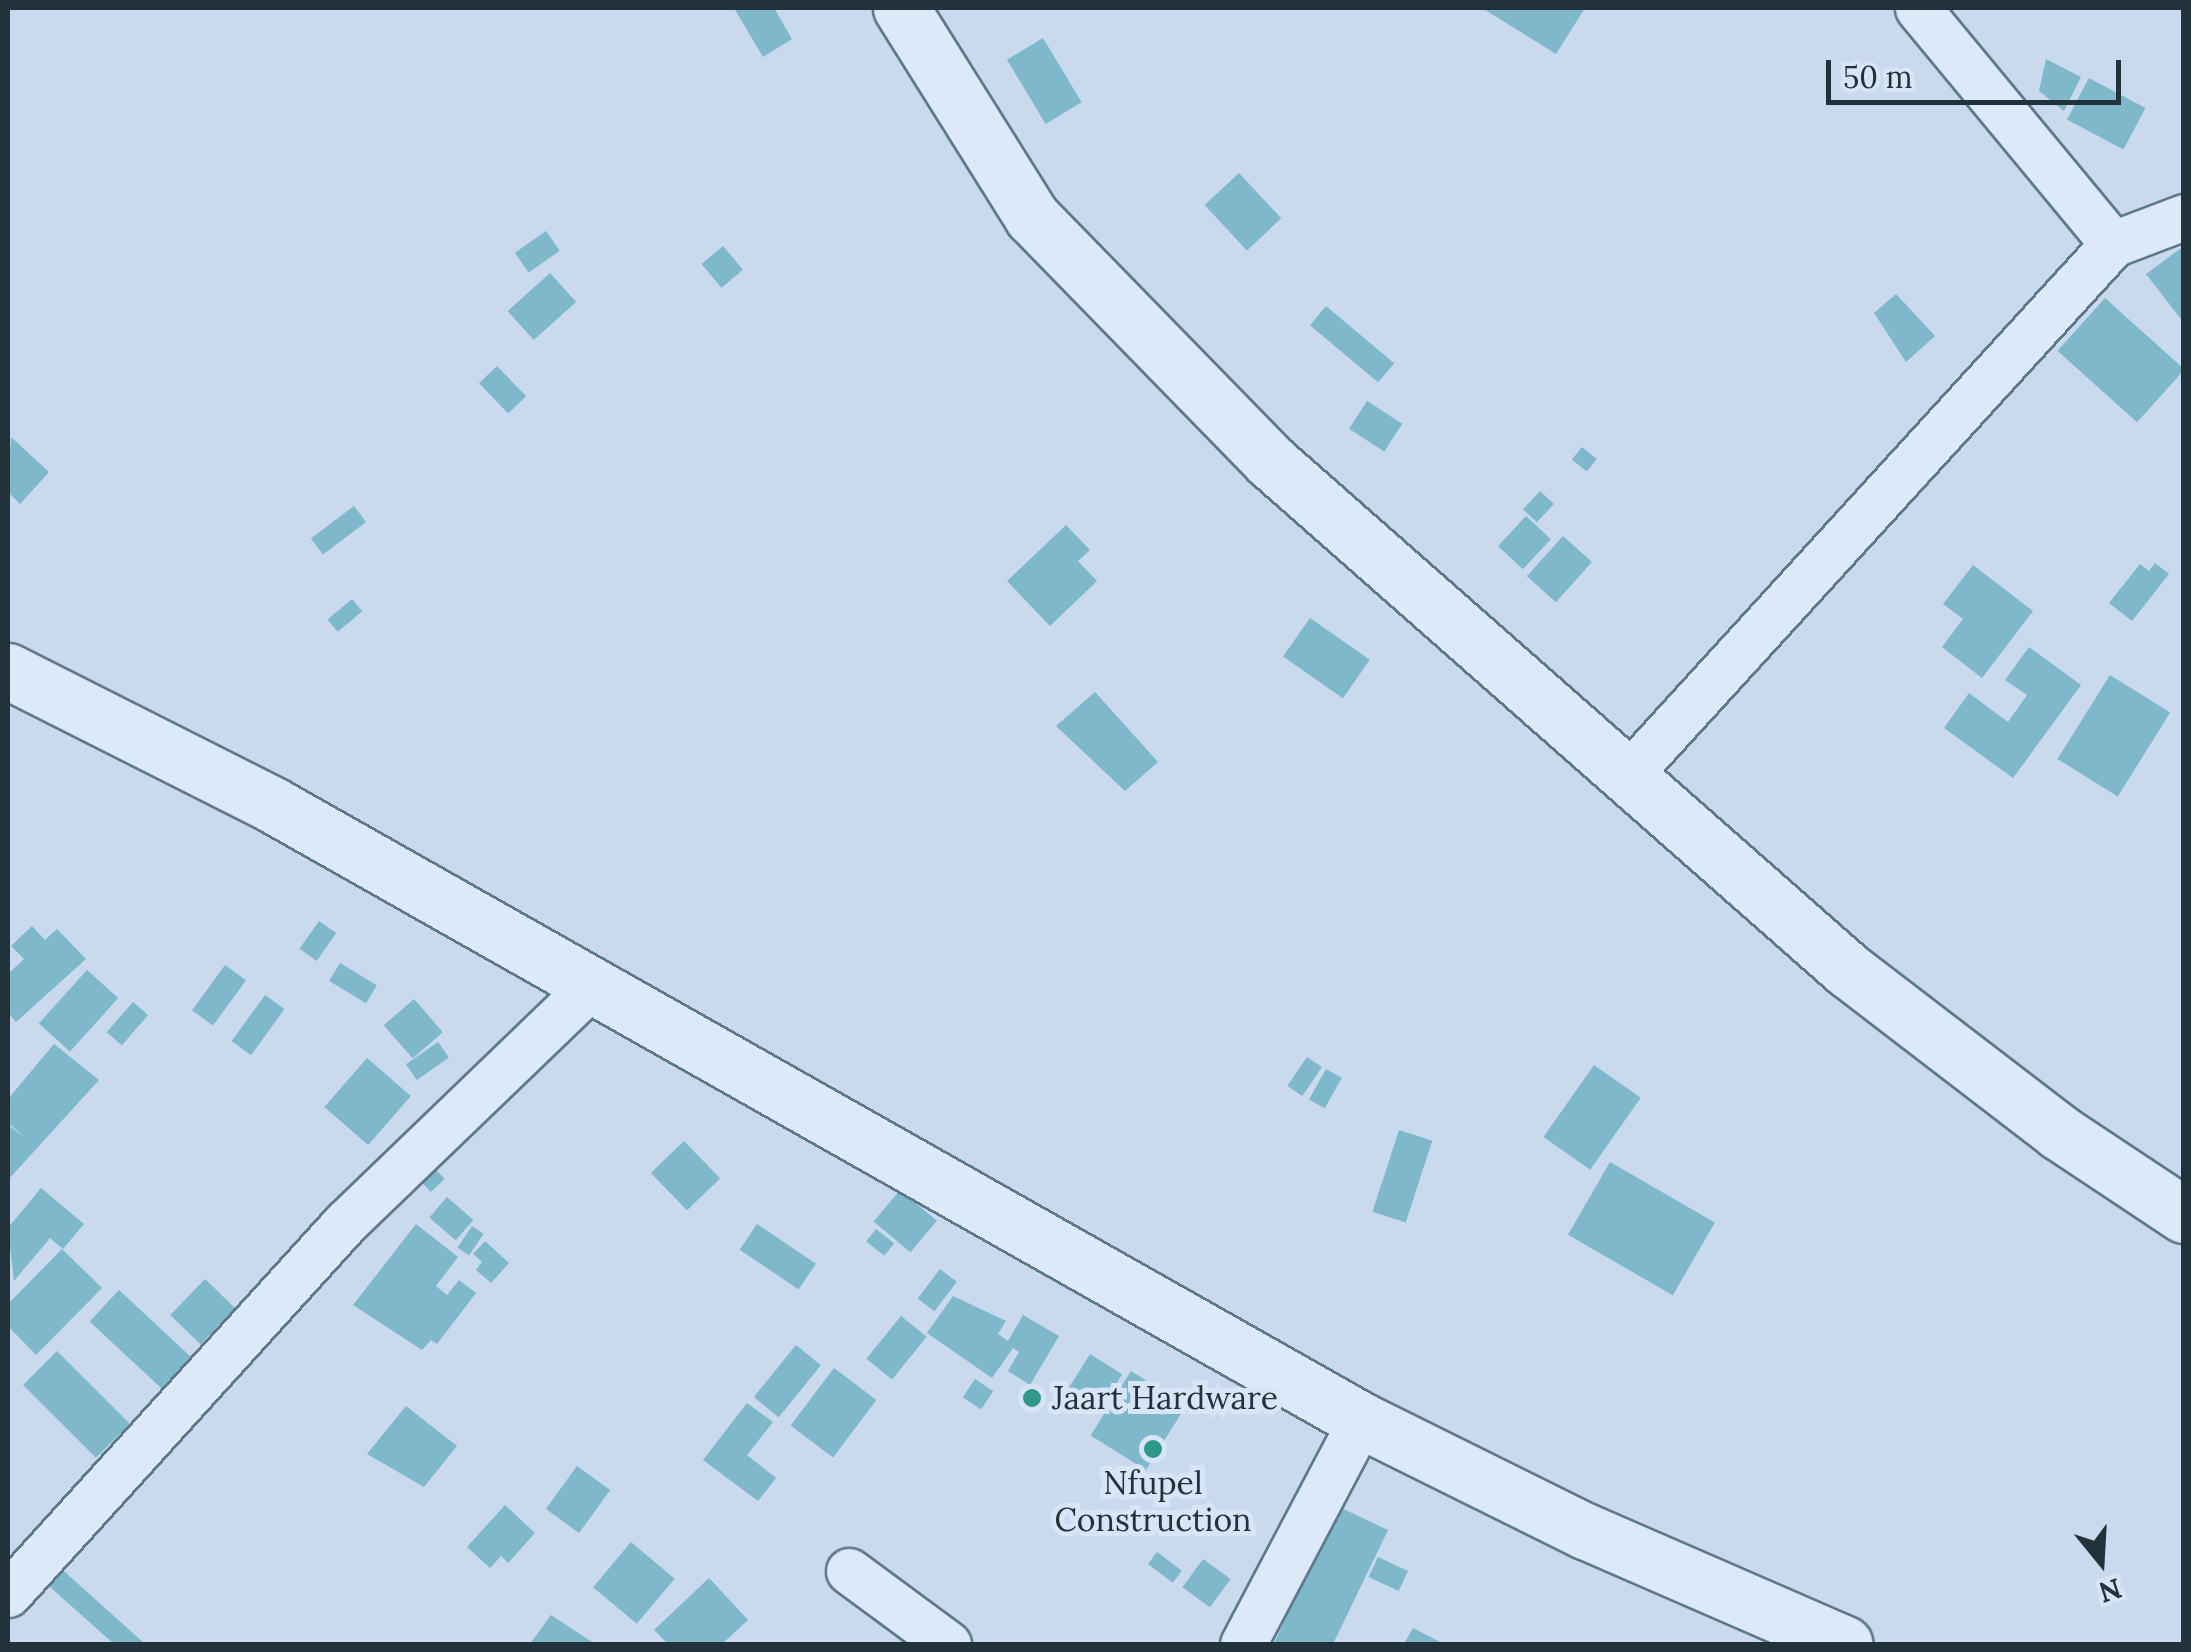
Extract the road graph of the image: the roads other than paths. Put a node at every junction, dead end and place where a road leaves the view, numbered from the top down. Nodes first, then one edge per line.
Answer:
1 (902, 8) edge
2 (1918, 8) edge
3 (2184, 217) edge
4 (2113, 244) junction
5 (8, 671) edge
6 (1628, 774) junction
7 (589, 988) junction
8 (2184, 1215) edge
9 (1361, 1420) junction
10 (849, 1571) dead end
11 (8, 1594) edge
12 (948, 1644) edge
13 (1243, 1644) edge
14 (1845, 1644) edge

1 - 6 street
2 - 4 street
3 - 4 street
4 - 6 street
5 - 7 street
6 - 8 street
7 - 9 street
7 - 11 street
9 - 13 street
9 - 14 street
10 - 12 street

